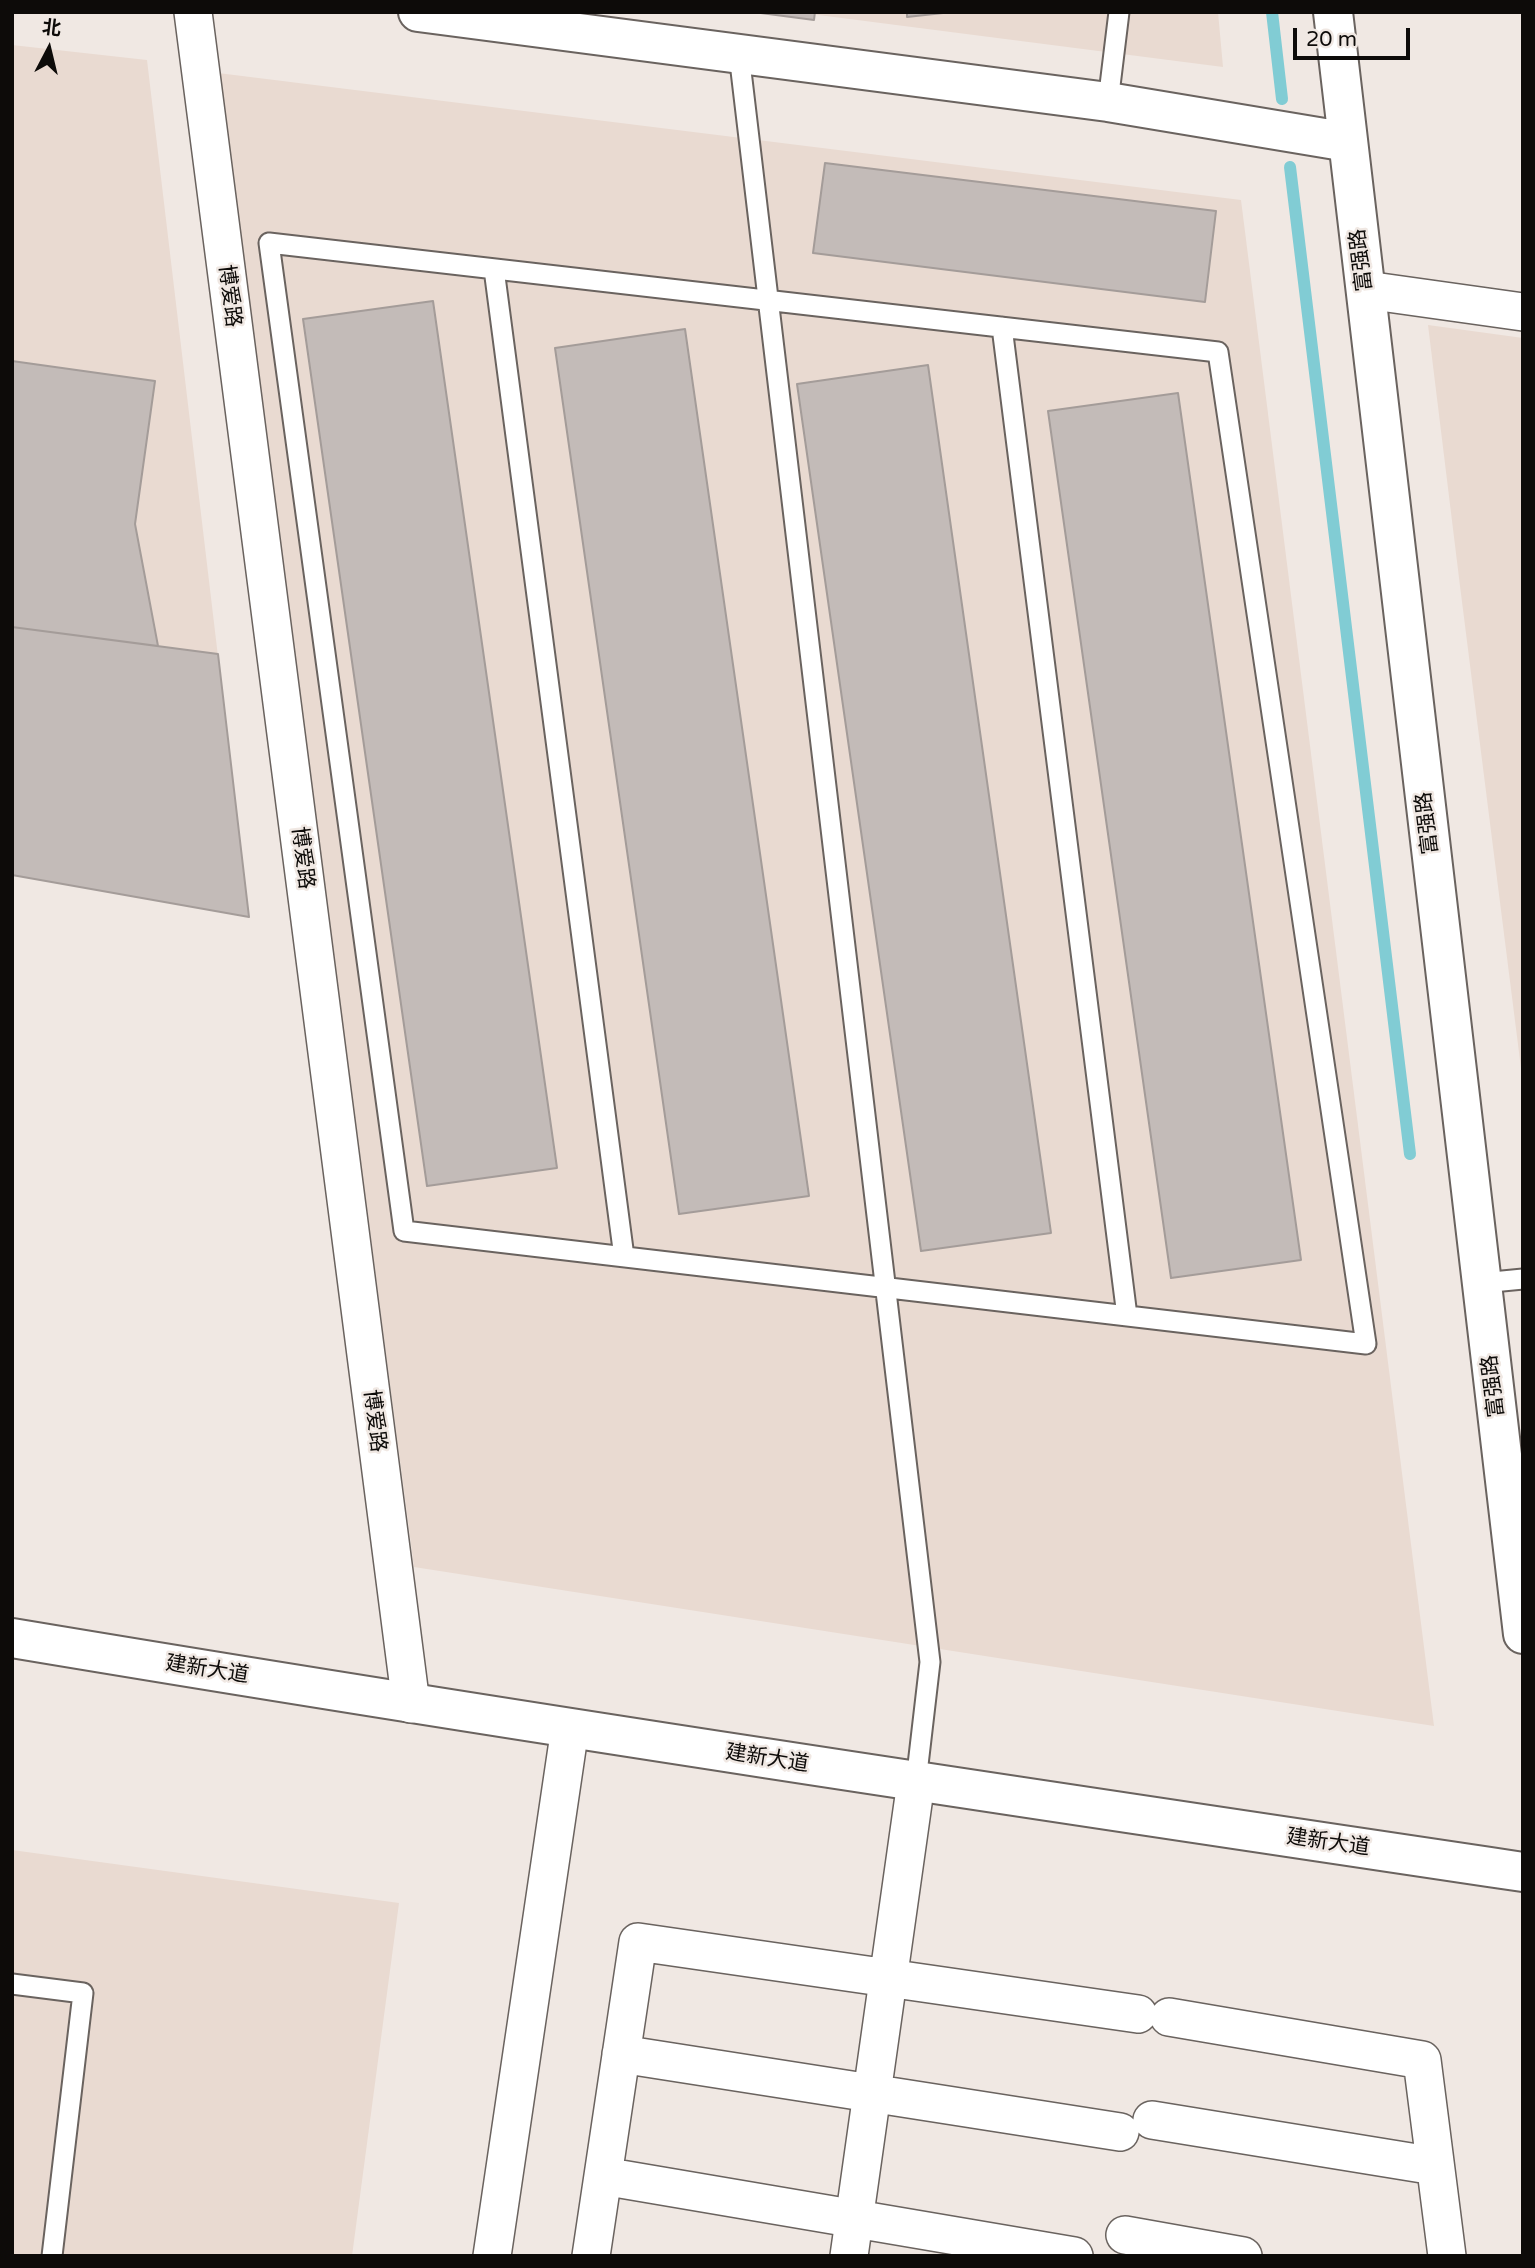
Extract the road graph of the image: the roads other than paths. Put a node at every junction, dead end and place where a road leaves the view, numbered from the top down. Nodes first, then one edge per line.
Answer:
1 (193, 12) edge
2 (418, 12) edge
3 (1119, 12) edge
4 (1333, 12) edge
5 (739, 54) junction
6 (1108, 102) junction
7 (1348, 142) junction
8 (494, 269) junction
9 (1366, 290) junction
10 (768, 300) junction
11 (1523, 312) edge
12 (1002, 327) junction
13 (624, 1256) junction
14 (1523, 1279) edge
15 (1482, 1283) junction
16 (886, 1287) junction
17 (1128, 1316) junction
18 (1523, 1634) edge
19 (12, 1638) edge
20 (411, 1704) junction
21 (570, 1728) junction
22 (916, 1782) junction
23 (1523, 1871) edge
24 (888, 1978) junction
25 (12, 1984) edge
26 (621, 2054) junction
27 (872, 2093) junction
28 (1435, 2166) junction
29 (603, 2176) junction
30 (854, 2219) junction
31 (1125, 2235) dead end
32 (52, 2256) edge
33 (492, 2256) edge
34 (591, 2256) edge
35 (849, 2256) edge
36 (1074, 2256) edge
37 (1243, 2256) edge
38 (1447, 2256) edge

1 - 20 street, 博爱路
2 - 5 street
3 - 6 lane
4 - 7 street, 富强路
5 - 6 street
5 - 10 lane
6 - 7 street
7 - 9 street, 富强路
8 - 10 lane
8 - 13 lane
8 - 13 lane
9 - 11 street
9 - 15 street, 富强路
10 - 12 lane
10 - 16 lane
12 - 17 lane
12 - 17 lane
13 - 16 lane
14 - 15 lane
15 - 18 street, 富强路
16 - 17 lane
16 - 22 lane
19 - 20 street, 建新大道
20 - 21 street, 建新大道
21 - 22 street, 建新大道
21 - 33 street
22 - 23 street, 建新大道
22 - 24 street
24 - 26 street
24 - 27 street
24 - 28 street
25 - 32 lane
26 - 27 street
26 - 29 street
27 - 28 street
27 - 30 street
28 - 38 street
29 - 30 street
29 - 34 street
30 - 35 street
30 - 36 street
31 - 37 street

